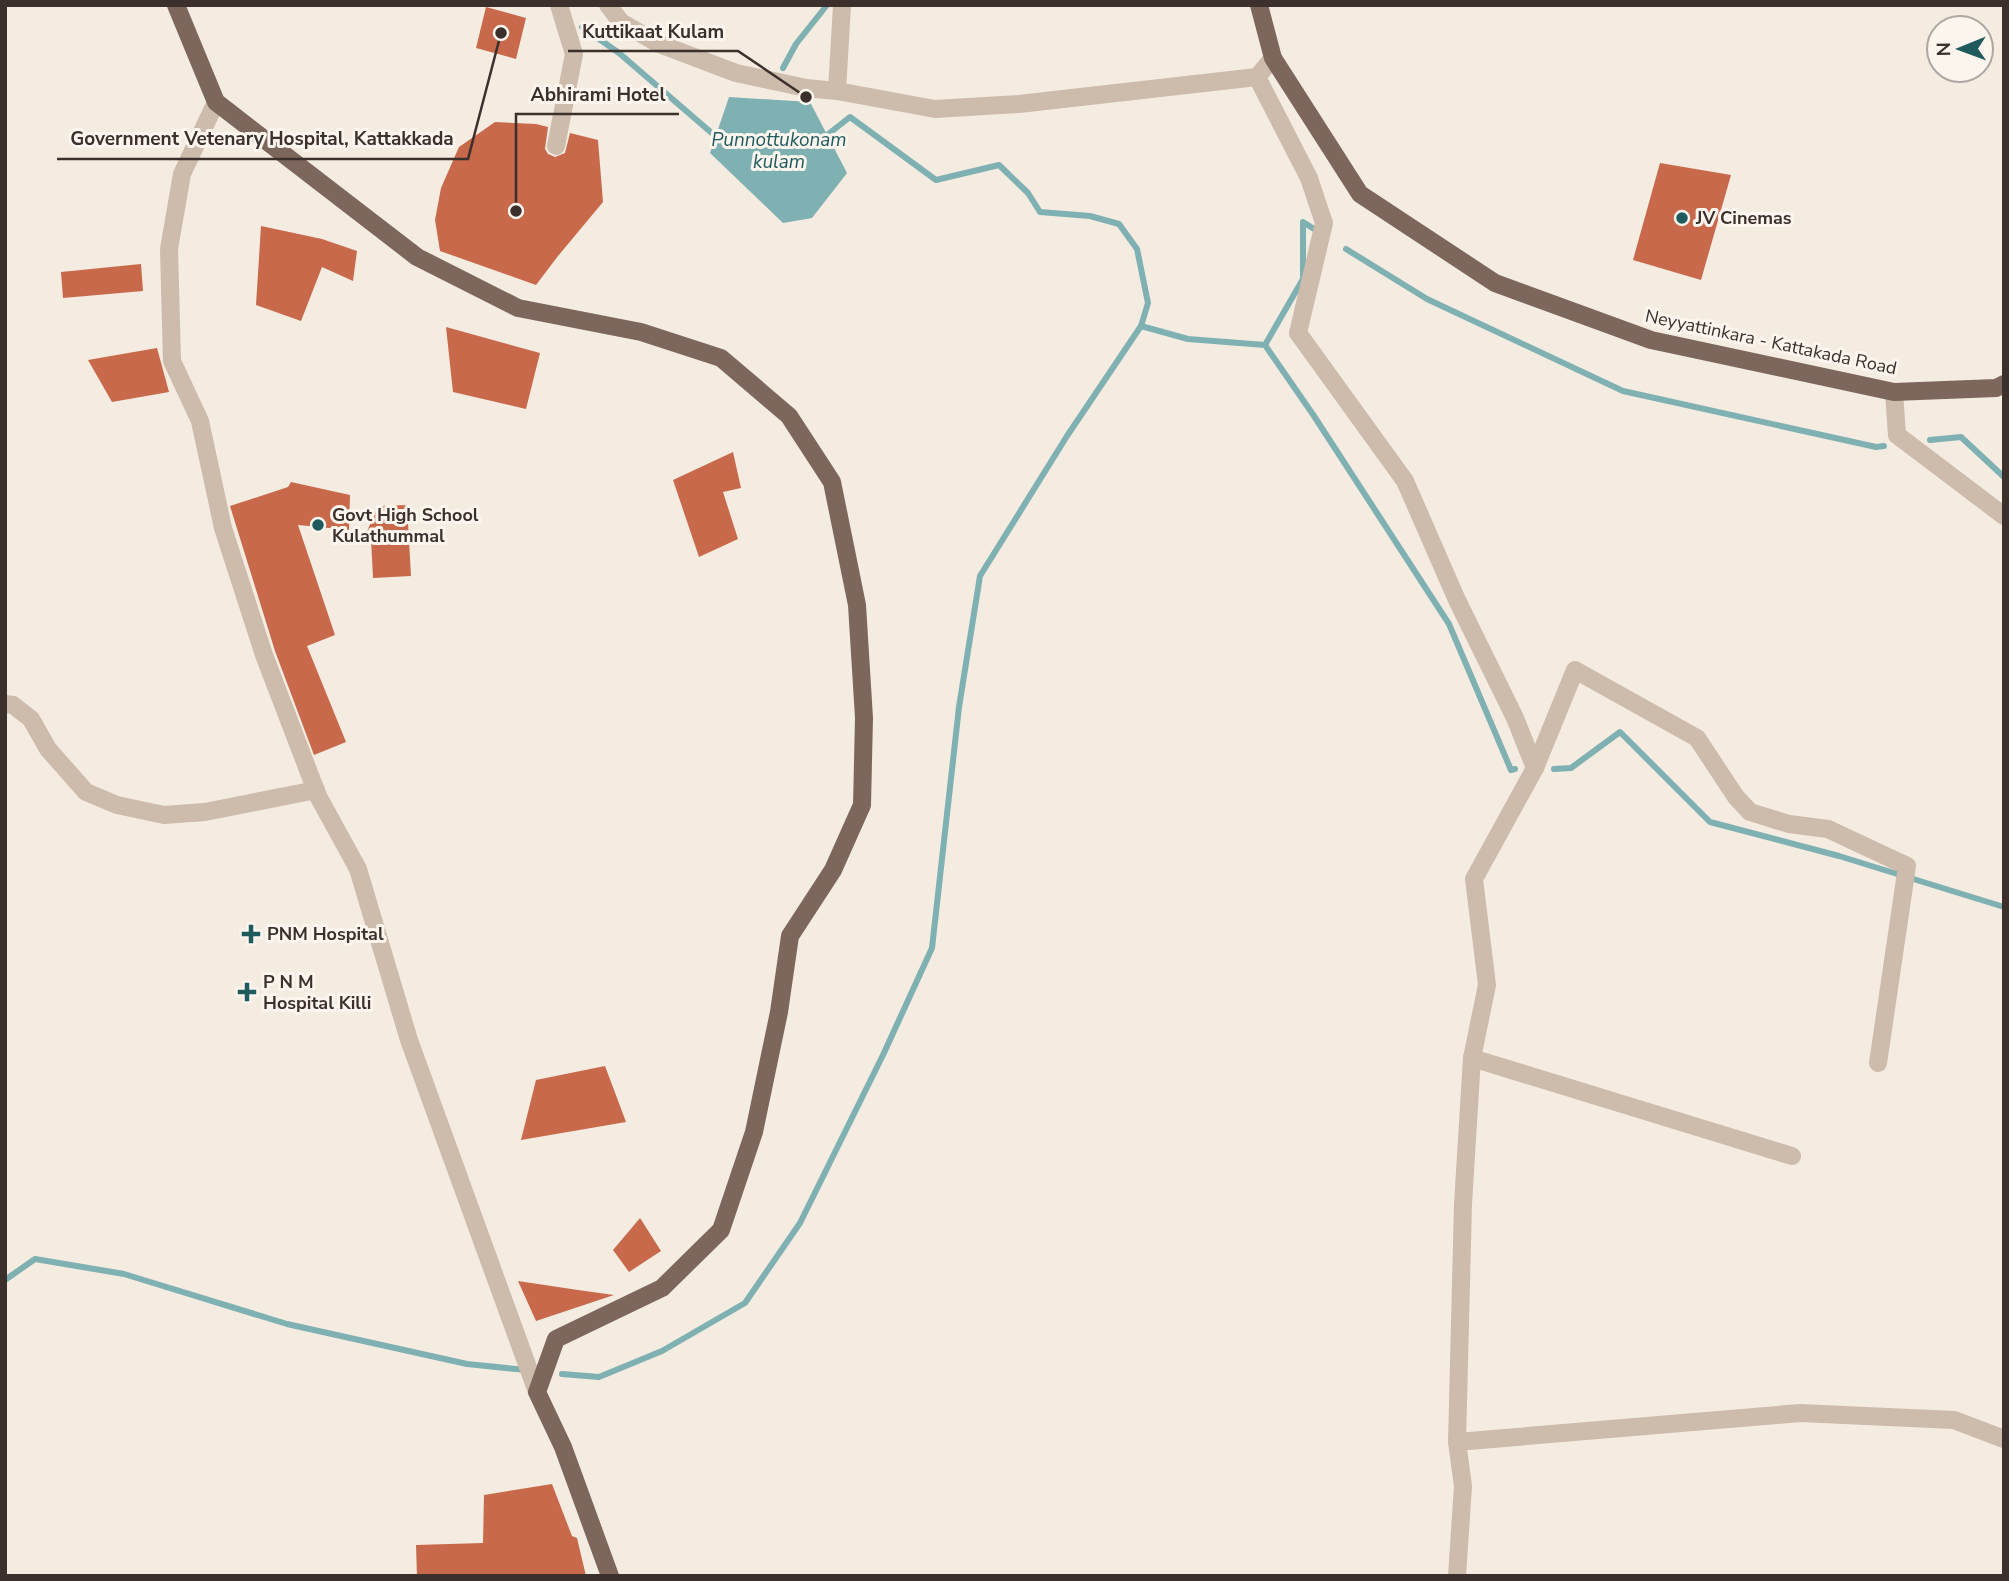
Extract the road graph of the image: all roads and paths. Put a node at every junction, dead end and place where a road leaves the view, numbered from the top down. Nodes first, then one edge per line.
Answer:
1 (176, 5) edge
2 (559, 5) edge
3 (608, 5) edge
4 (842, 5) edge
5 (1259, 5) edge
6 (1273, 58) junction
7 (1257, 77) junction
8 (837, 91) junction
9 (216, 102) junction
10 (556, 146) dead end
11 (2004, 384) edge
12 (1894, 392) junction
13 (2004, 516) edge
14 (5, 704) edge
15 (1535, 768) junction
16 (316, 790) junction
17 (1472, 1058) junction
18 (1878, 1063) dead end
19 (1792, 1156) dead end
20 (537, 1392) junction
21 (2004, 1439) edge
22 (1457, 1442) junction
23 (610, 1576) edge
24 (1457, 1576) edge

1 - 9 main road
2 - 10 street
3 - 8 street
4 - 8 street
5 - 6 main road, Neyyattinkara - Kattakada Road
6 - 7 street
6 - 12 main road, Neyyattinkara - Kattakada Road
7 - 8 street
7 - 15 street
9 - 16 street
9 - 20 main road
11 - 12 main road, Neyyattinkara - Kattakada Road
12 - 13 street
14 - 16 street
15 - 17 street
15 - 18 street
16 - 20 street
17 - 19 street
17 - 22 street
20 - 23 main road
21 - 22 street
22 - 24 street

